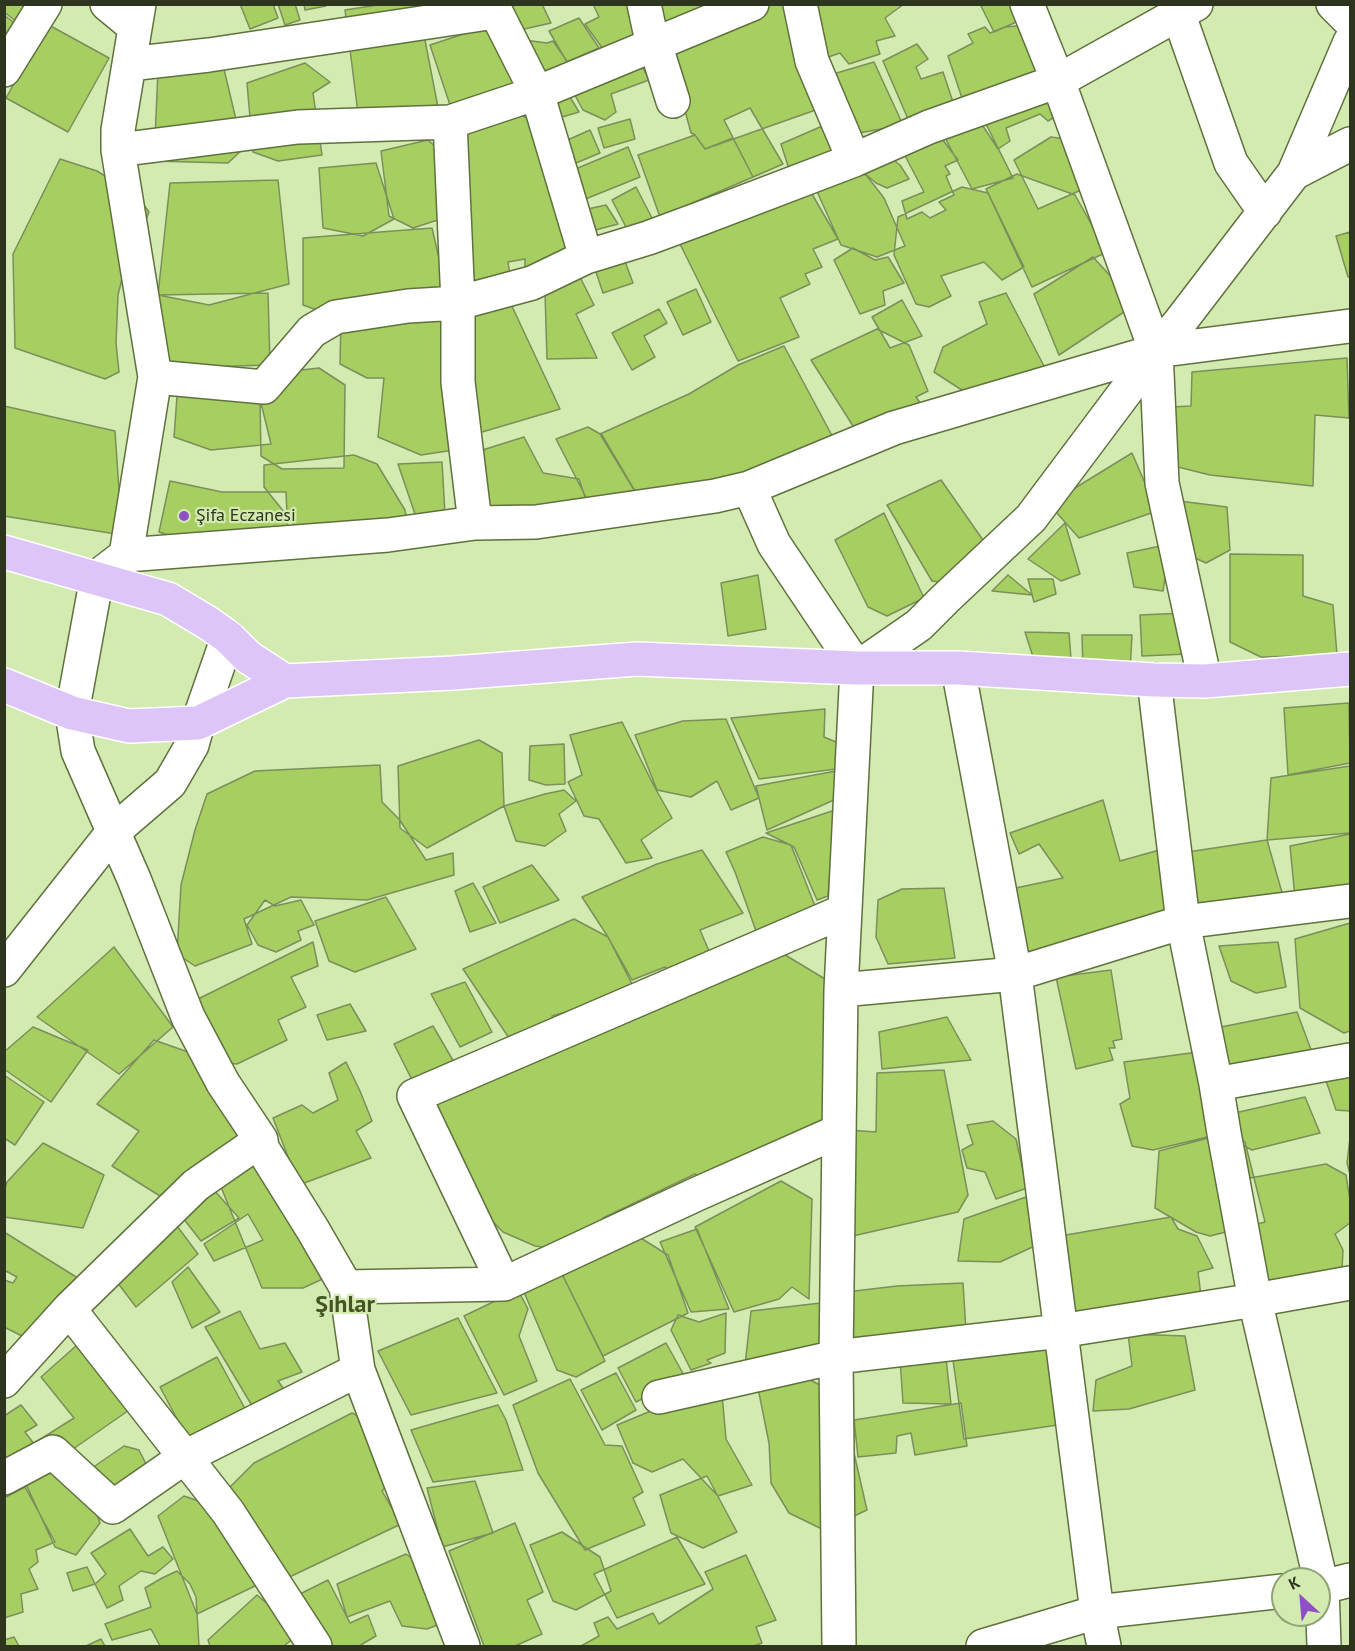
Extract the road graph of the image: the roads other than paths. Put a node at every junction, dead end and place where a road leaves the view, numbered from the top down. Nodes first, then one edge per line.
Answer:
1 (45, 4) edge
2 (107, 4) edge
3 (644, 4) edge
4 (752, 4) edge
5 (801, 4) edge
6 (1027, 4) edge
7 (1333, 4) edge
8 (494, 8) edge
9 (1183, 8) edge
10 (137, 16) edge
11 (1350, 21) edge
12 (1350, 42) edge
13 (655, 44) junction
14 (129, 64) junction
15 (4, 70) edge
16 (1058, 81) junction
17 (537, 93) junction
18 (673, 101) dead end
19 (450, 122) junction
20 (1350, 144) edge
21 (118, 150) junction
22 (854, 160) junction
23 (1294, 173) junction
24 (1265, 212) junction
25 (586, 256) junction
26 (458, 303) junction
27 (1350, 326) edge
28 (1156, 351) junction
29 (155, 377) junction
30 (749, 488) junction
31 (475, 523) junction
32 (4, 552) edge
33 (126, 555) junction
34 (97, 577) junction
35 (228, 637) junction
36 (857, 668) junction
37 (958, 668) junction
38 (1350, 675) edge
39 (1154, 680) junction
40 (285, 681) junction
41 (1205, 681) junction
42 (4, 685) edge
43 (72, 713) junction
44 (198, 723) junction
45 (113, 832) junction
46 (1350, 901) edge
47 (844, 911) junction
48 (1183, 922) junction
49 (4, 970) edge
50 (1015, 974) junction
51 (841, 990) junction
52 (1350, 1060) edge
53 (1216, 1084) junction
54 (839, 1131) junction
55 (261, 1140) junction
56 (1350, 1283) edge
57 (504, 1284) junction
58 (346, 1287) junction
59 (1255, 1300) junction
60 (69, 1309) junction
61 (1060, 1331) junction
62 (836, 1357) junction
63 (358, 1370) junction
64 (4, 1381) edge
65 (659, 1397) dead end
66 (185, 1457) junction
67 (4, 1478) edge
68 (1325, 1567) edge
69 (1271, 1593) edge
70 (1097, 1612) junction
71 (1326, 1627) edge
72 (315, 1647) edge
73 (463, 1647) edge
74 (839, 1647) edge
75 (982, 1647) edge
76 (1104, 1647) edge
77 (1324, 1647) edge

1 - 15 street
2 - 10 street
3 - 13 street
4 - 13 street
5 - 22 street
6 - 16 street
7 - 11 street
8 - 14 street
8 - 17 street
9 - 16 street
9 - 24 street
10 - 14 street
12 - 23 street
13 - 17 street
13 - 18 street
14 - 21 street
16 - 22 street
16 - 28 street
17 - 19 street
17 - 25 street
19 - 21 street
19 - 26 street
20 - 23 street
21 - 29 street
22 - 25 street
23 - 24 street
24 - 28 street
25 - 26 street
26 - 29 street
26 - 31 street
27 - 28 street
28 - 30 street
28 - 36 street
28 - 41 street
29 - 33 street
30 - 31 street
30 - 36 street
31 - 33 street
32 - 34 main road
33 - 34 street
34 - 35 main road
34 - 43 street
35 - 40 main road
35 - 44 street
36 - 37 main road
36 - 40 main road
36 - 47 street
37 - 39 main road
37 - 50 street
38 - 41 main road
39 - 41 main road
39 - 48 street
40 - 44 main road
42 - 43 main road
43 - 44 main road
43 - 45 street
44 - 45 street
45 - 49 street
45 - 55 street
46 - 48 street
47 - 51 street
47 - 57 street
48 - 50 street
48 - 53 street
50 - 51 street
50 - 61 street
51 - 54 street
52 - 53 street
53 - 59 street
54 - 57 street
54 - 62 street
55 - 58 street
55 - 60 street
56 - 59 street
57 - 58 street
58 - 63 street
59 - 61 street
59 - 68 street
60 - 64 street
60 - 66 street
61 - 62 street
61 - 70 street
62 - 65 street
62 - 74 street
63 - 66 street
63 - 73 street
66 - 67 street
66 - 72 street
69 - 70 street
70 - 75 street
70 - 76 street
71 - 77 street

